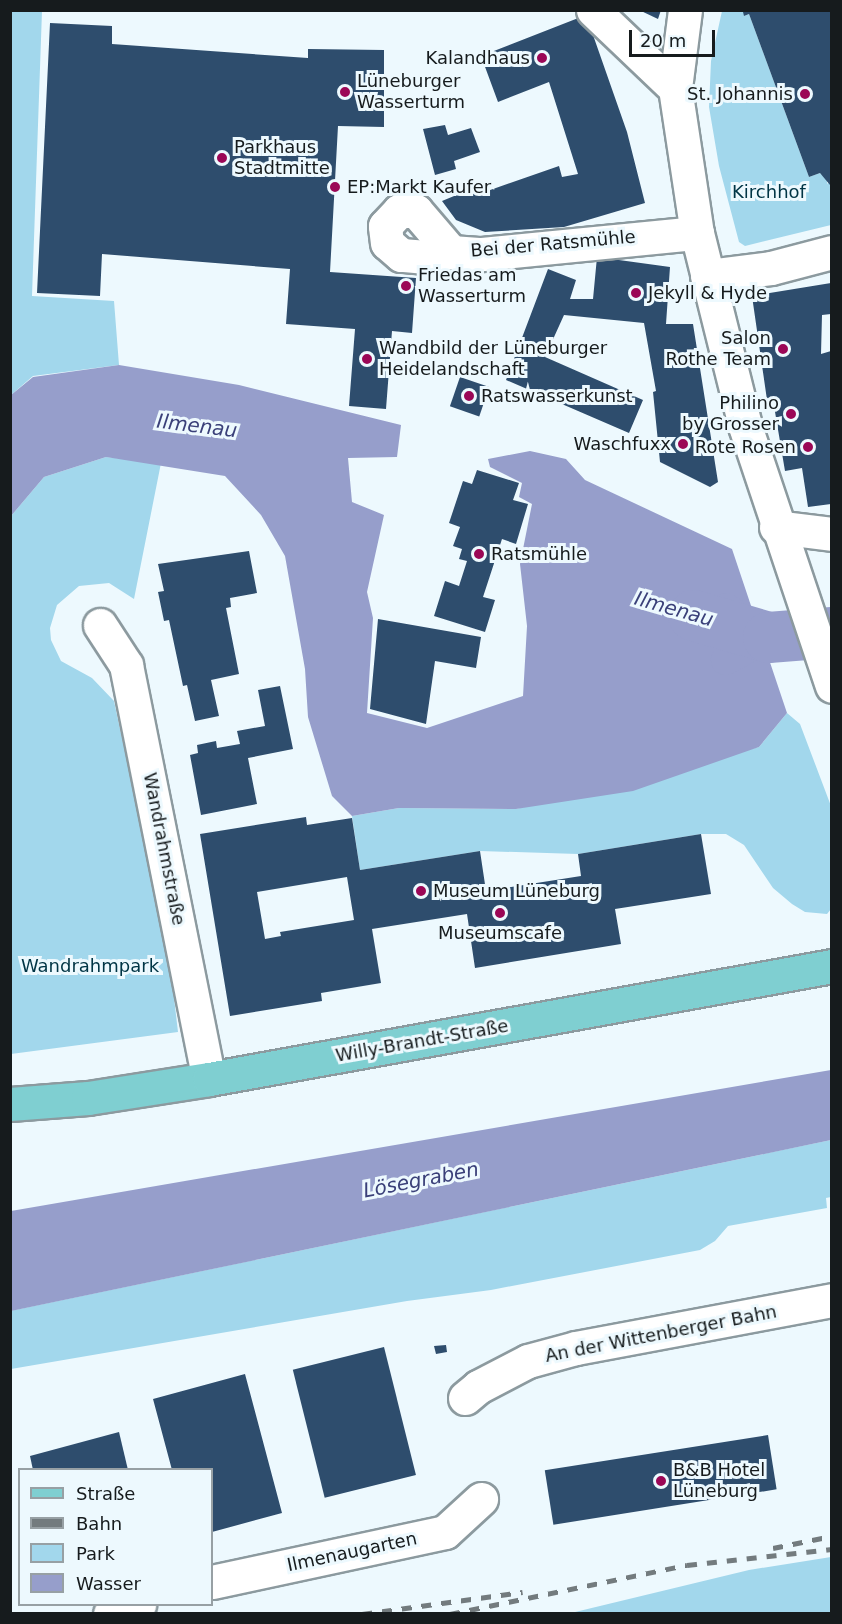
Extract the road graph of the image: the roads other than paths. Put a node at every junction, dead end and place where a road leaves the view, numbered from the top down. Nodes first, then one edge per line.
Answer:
1 (593, 10) edge
2 (685, 10) edge
3 (675, 88) junction
4 (697, 233) junction
5 (451, 252) junction
6 (831, 252) edge
7 (707, 276) junction
8 (831, 534) edge
9 (781, 540) junction
10 (100, 625) dead end
11 (831, 686) edge
12 (831, 966) edge
13 (209, 1080) junction
14 (10, 1104) edge
15 (831, 1300) edge
16 (465, 1398) dead end
17 (481, 1499) dead end
18 (213, 1582) edge
19 (136, 1606) edge
20 (110, 1614) edge

1 - 3 street
2 - 3 street
3 - 4 street
4 - 5 street, Bei der Ratsmühle
4 - 7 street
5 - 5 street, Bei der Ratsmühle
6 - 7 street
7 - 9 street
8 - 9 street
9 - 11 street
10 - 13 street, Wandrahmstraße
12 - 13 main road, Willy-Brandt-Straße
13 - 14 main road, Willy-Brandt-Straße
15 - 16 street, An der Wittenberger Bahn
17 - 18 street, Ilmenaugarten
19 - 20 street

